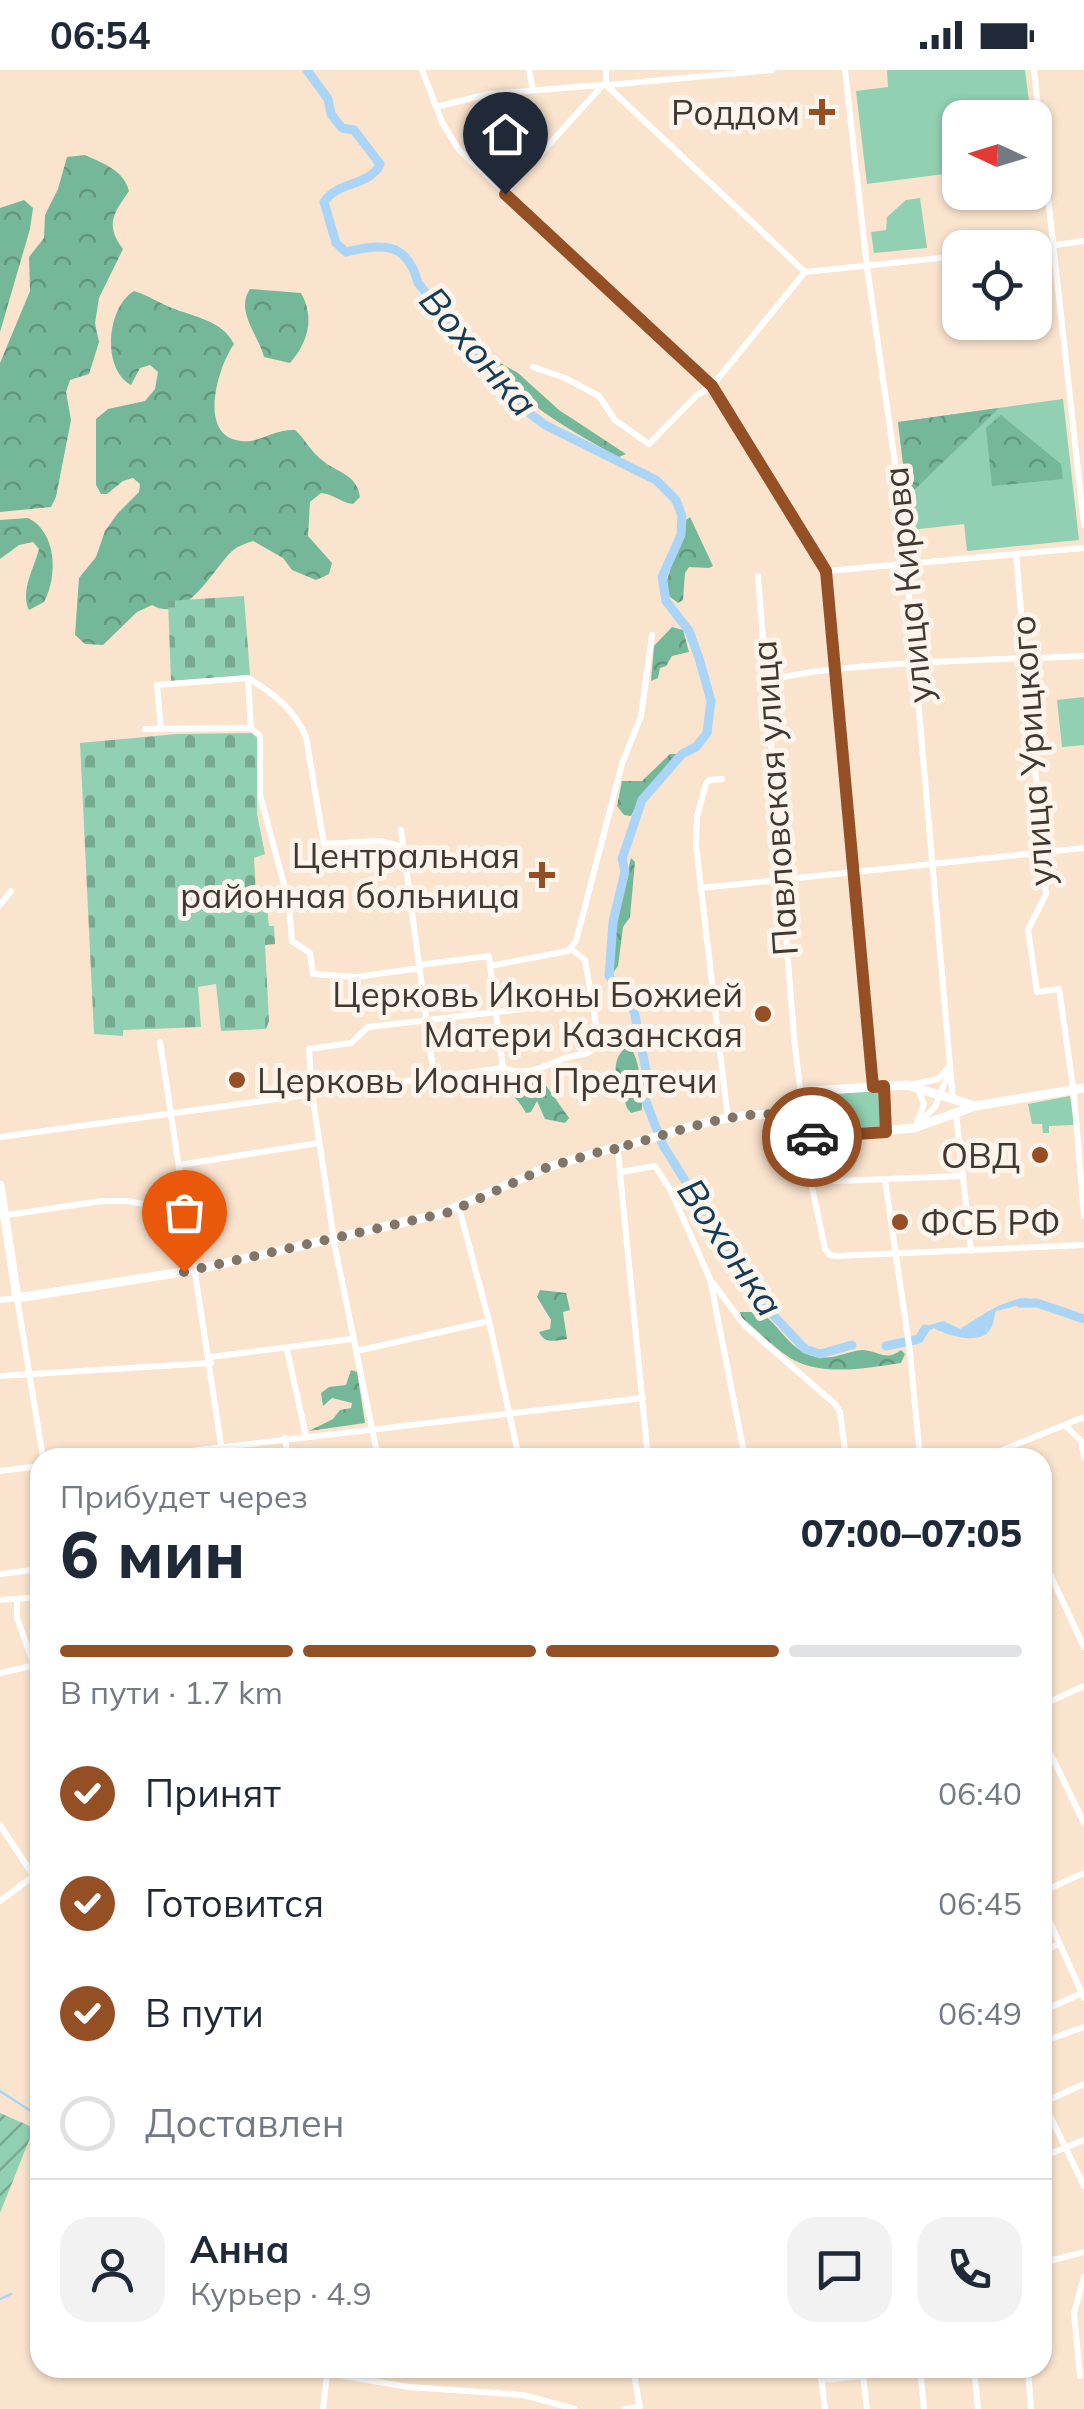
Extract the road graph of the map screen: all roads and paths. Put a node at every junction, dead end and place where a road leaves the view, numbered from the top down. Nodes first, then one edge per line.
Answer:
1 (422, 70) edge
2 (529, 70) edge
3 (606, 70) edge
4 (772, 70) edge
5 (845, 70) edge
6 (1034, 70) edge
7 (604, 85) junction
8 (533, 90) junction
9 (436, 107) junction
10 (505, 194) junction
11 (1084, 241) edge
12 (1054, 245) junction
13 (942, 258) edge
14 (868, 267) junction
15 (806, 272) junction
16 (533, 367) dead end
17 (712, 386) junction
18 (1084, 525) edge
19 (1084, 548) edge
20 (1016, 554) junction
21 (907, 564) junction
22 (826, 571) junction
23 (758, 576) dead end
24 (652, 635) dead end
25 (1084, 656) edge
26 (1024, 659) junction
27 (917, 664) junction
28 (837, 670) junction
29 (248, 678) junction
30 (765, 686) junction
31 (161, 728) junction
32 (250, 728) junction
33 (145, 729) dead end
34 (722, 779) dead end
35 (401, 830) dead end
36 (403, 847) junction
37 (1084, 848) edge
38 (1043, 852) junction
39 (932, 862) junction
40 (854, 870) junction
41 (780, 879) junction
42 (702, 888) junction
43 (11, 891) dead end
44 (0, 905) edge
45 (571, 949) junction
46 (490, 966) junction
47 (420, 967) junction
48 (548, 1006) dead end
49 (496, 1012) junction
50 (427, 1020) junction
51 (160, 1042) dead end
52 (950, 1058) junction
53 (503, 1068) junction
54 (950, 1070) junction
55 (434, 1077) junction
56 (879, 1086) junction
57 (913, 1087) junction
58 (1084, 1088) edge
59 (1072, 1090) junction
60 (312, 1093) junction
61 (802, 1096) junction
62 (940, 1097) junction
63 (954, 1101) junction
64 (975, 1106) junction
65 (774, 1114) junction
66 (956, 1114) junction
67 (170, 1115) junction
68 (728, 1120) junction
69 (914, 1128) junction
70 (886, 1132) junction
71 (806, 1135) junction
72 (0, 1137) edge
73 (319, 1143) junction
74 (617, 1149) junction
75 (178, 1165) junction
76 (621, 1172) junction
77 (963, 1176) junction
78 (885, 1180) junction
79 (811, 1182) junction
80 (0, 1185) edge
81 (184, 1202) junction
82 (459, 1208) junction
83 (2, 1215) edge
84 (1084, 1216) edge
85 (334, 1238) junction
86 (1084, 1245) edge
87 (971, 1252) junction
88 (896, 1254) junction
89 (194, 1270) junction
90 (710, 1279) junction
91 (18, 1298) junction
92 (0, 1300) edge
93 (728, 1306) junction
94 (717, 1310) junction
95 (490, 1322) junction
96 (352, 1339) junction
97 (287, 1350) junction
98 (357, 1352) junction
99 (210, 1360) junction
100 (0, 1376) edge
101 (28, 1376) junction
102 (643, 1398) junction
103 (509, 1412) junction
104 (1084, 1418) edge
105 (1066, 1425) junction
106 (373, 1427) junction
107 (306, 1436) junction
108 (284, 1438) junction
109 (1082, 1442) edge
110 (221, 1446) junction
111 (41, 1448) edge
112 (206, 1448) edge
113 (286, 1448) edge
114 (376, 1448) edge
115 (517, 1448) edge
116 (647, 1448) edge
117 (744, 1448) edge
118 (845, 1448) edge
119 (919, 1448) edge
120 (1012, 1448) edge
121 (1084, 1457) edge
122 (30, 1467) edge
123 (0, 1471) edge
124 (30, 1570) edge
125 (0, 1574) edge
126 (1052, 1579) edge
127 (30, 1598) edge
128 (16, 1599) junction
129 (0, 1600) edge
130 (1084, 1648) edge
131 (30, 1649) edge
132 (30, 1667) edge
133 (0, 1673) edge
134 (1084, 1686) edge
135 (1052, 1700) edge
136 (1052, 1757) edge
137 (1084, 1823) edge
138 (0, 1824) edge
139 (30, 1864) edge
140 (1084, 1873) edge
141 (30, 1878) edge
142 (1052, 1887) edge
143 (0, 1901) edge
144 (1052, 1928) edge
145 (1059, 1944) junction
146 (1052, 1947) edge
147 (1083, 1995) edge
148 (1052, 2007) edge
149 (1084, 2027) edge
150 (1052, 2038) edge
151 (1084, 2084) edge
152 (1052, 2096) edge
153 (1052, 2120) edge
154 (1084, 2140) edge
155 (1065, 2148) junction
156 (1052, 2153) edge
157 (1084, 2186) edge
158 (1084, 2252) edge
159 (1052, 2260) edge
160 (1084, 2278) edge
161 (1080, 2376) dead end
162 (327, 2378) edge
163 (354, 2378) edge
164 (635, 2378) edge
165 (832, 2378) edge
166 (863, 2378) edge
167 (921, 2378) edge
168 (975, 2378) edge
169 (1029, 2378) edge
170 (822, 2380) joint
171 (640, 2408) edge
172 (323, 2409) edge
173 (575, 2409) edge
174 (624, 2409) edge
175 (825, 2409) edge
176 (867, 2409) edge
177 (924, 2409) edge
178 (978, 2409) edge
179 (1031, 2409) edge

1 - 9 street
2 - 8 street
3 - 7 street
4 - 7 street
5 - 14 street, улица Кирова
6 - 12 street
7 - 8 street
7 - 10 street
7 - 15 street
8 - 9 street
9 - 10 street
10 - 17 street
11 - 12 street
12 - 18 street
13 - 14 street
14 - 15 street
14 - 21 street, улица Кирова
15 - 17 street
16 - 17 street
17 - 22 street
19 - 20 street
20 - 21 street
20 - 26 street, улица Урицкого
21 - 22 street
21 - 27 street, улица Кирова
22 - 28 street
23 - 30 street, Павловская улица
24 - 45 street
25 - 26 street
26 - 27 street
26 - 38 street, улица Урицкого
27 - 28 street
27 - 39 street, улица Кирова
28 - 30 street
28 - 40 street
29 - 31 street
29 - 32 street
29 - 36 street
30 - 41 street, Павловская улица
31 - 32 street
31 - 33 street
32 - 47 street
34 - 42 street
35 - 36 street
36 - 47 street
37 - 38 street
38 - 39 street
38 - 59 street, улица Урицкого
39 - 40 street
39 - 52 street, улица Кирова
40 - 41 street
40 - 56 street
41 - 42 street
41 - 61 street, Павловская улица
42 - 68 street
43 - 44 street
45 - 46 street
45 - 53 street
46 - 47 street
46 - 49 street
47 - 50 street
48 - 49 street
49 - 50 street
49 - 53 street
50 - 55 street
50 - 60 street
51 - 67 street
52 - 54 street, улица Кирова
52 - 57 street
53 - 55 street
54 - 62 street
54 - 63 street, улица Кирова
55 - 60 street
56 - 57 main road
56 - 61 main road
56 - 70 street
57 - 62 main road
57 - 69 street
58 - 59 main road
59 - 64 main road
59 - 84 street, улица Урицкого
60 - 67 street
60 - 73 street
61 - 65 main road
61 - 71 street, Павловская улица
62 - 63 main road
62 - 69 street
63 - 64 main road
64 - 66 main road
65 - 68 main road
65 - 71 main road
66 - 69 main road
66 - 77 street
67 - 72 street
67 - 75 street
68 - 74 main road
69 - 70 main road
70 - 71 main road
71 - 79 street, Павловская улица
73 - 75 street
73 - 85 street
74 - 76 street
74 - 82 main road
75 - 81 street
76 - 90 street
76 - 102 street
77 - 78 street
77 - 87 street
78 - 79 street
78 - 88 street
79 - 88 street, Павловская улица
80 - 83 main road
81 - 83 street
81 - 89 street
82 - 85 main road
82 - 95 street
83 - 91 main road
85 - 89 main road
85 - 96 street
86 - 87 street
87 - 88 street
88 - 119 street
89 - 91 main road
89 - 99 street
90 - 93 street
90 - 94 street
91 - 92 street
91 - 101 street
93 - 94 street
93 - 118 street
94 - 117 street
95 - 98 street
95 - 103 street
96 - 97 street
96 - 98 street
97 - 99 street
97 - 107 street
98 - 106 street
99 - 101 street
99 - 110 street
100 - 101 street
101 - 111 street
102 - 103 street
102 - 116 street
103 - 106 street
103 - 115 street
104 - 105 street
105 - 109 street
105 - 120 street
106 - 107 street
106 - 114 street
107 - 108 street
108 - 110 street
108 - 113 street
109 - 121 street
110 - 112 street
122 - 123 street
124 - 125 street
126 - 130 street
127 - 128 street
128 - 129 street
128 - 131 street
132 - 133 street
134 - 135 street
136 - 137 street
138 - 139 street
140 - 142 street
141 - 143 street
144 - 145 street
145 - 146 street
145 - 147 street
147 - 148 street
149 - 150 street
151 - 152 street
153 - 155 street
154 - 155 street
155 - 156 street
155 - 157 street
158 - 159 street
160 - 161 street
162 - 172 street
163 - 173 street
164 - 171 street
165 - 170 street
166 - 176 street
167 - 177 street
168 - 178 street
169 - 179 street
170 - 175 street
171 - 174 street

